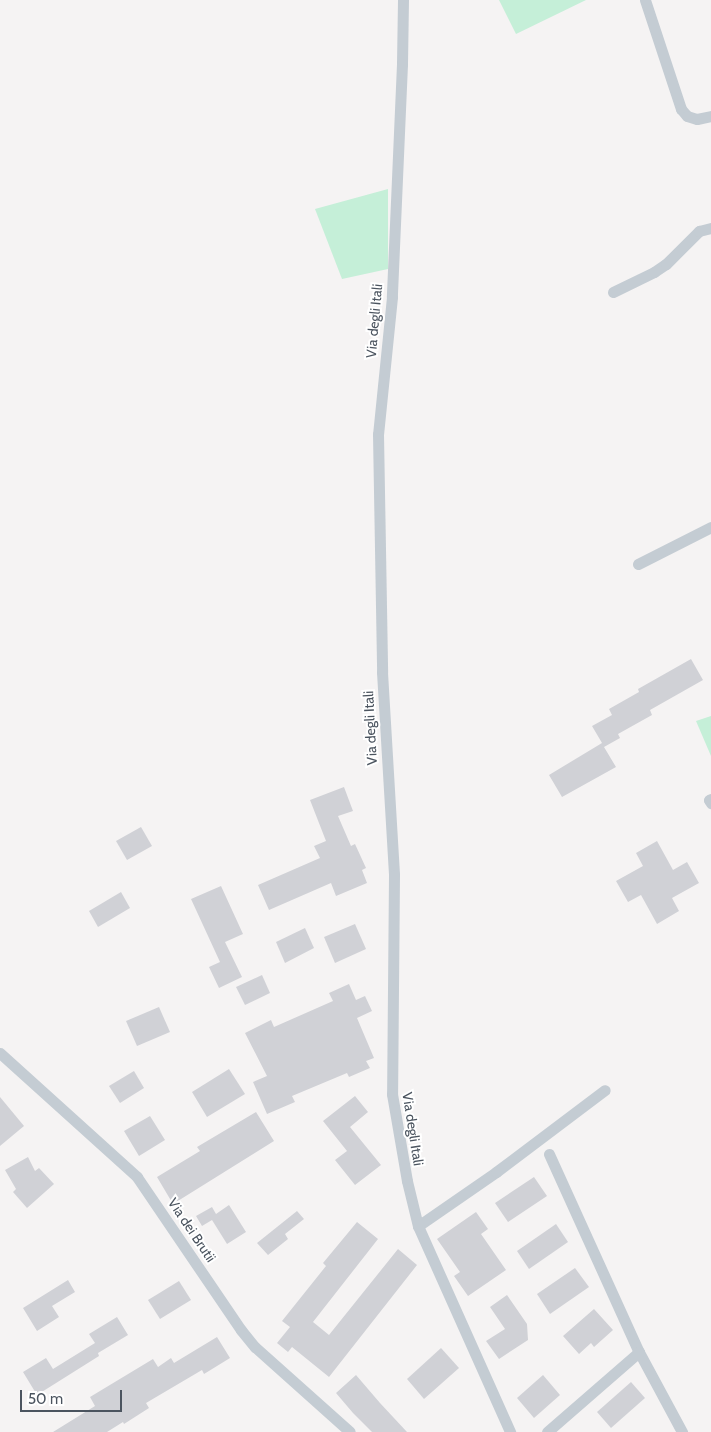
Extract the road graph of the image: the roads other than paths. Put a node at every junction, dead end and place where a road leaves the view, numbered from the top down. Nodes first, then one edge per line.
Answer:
1 (403, 0) edge
2 (645, 0) edge
3 (711, 116) edge
4 (711, 228) edge
5 (613, 292) dead end
6 (711, 527) edge
7 (638, 564) dead end
8 (0, 1053) edge
9 (605, 1090) dead end
10 (550, 1154) dead end
11 (418, 1226) junction
12 (639, 1352) junction
13 (346, 1431) edge
14 (510, 1432) edge
15 (547, 1432) edge
16 (682, 1432) edge

1 - 11 street, Via degli Itali
2 - 3 street
4 - 5 street
6 - 7 street
8 - 13 street, Via dei Brutii
9 - 11 street
10 - 12 street
11 - 14 street, Via degli Itali
12 - 15 street
12 - 16 street

